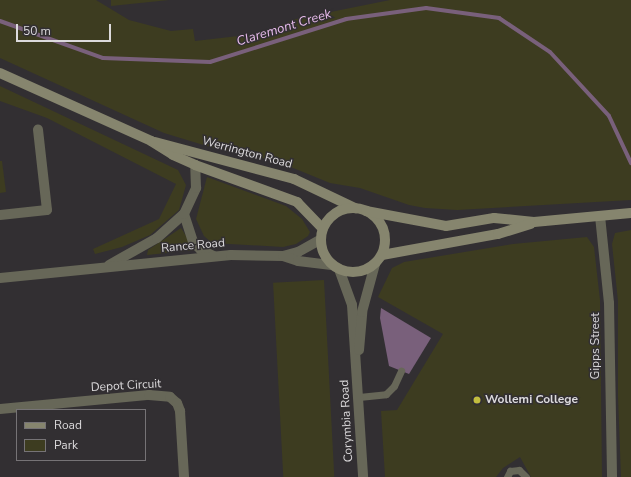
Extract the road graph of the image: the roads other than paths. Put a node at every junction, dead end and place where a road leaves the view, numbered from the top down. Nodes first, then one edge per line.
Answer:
1 (0, 73) edge
2 (38, 130) dead end
3 (151, 141) junction
4 (195, 165) junction
5 (356, 208) junction
6 (366, 210) junction
7 (631, 213) edge
8 (184, 214) junction
9 (0, 215) edge
10 (600, 216) junction
11 (534, 222) junction
12 (322, 234) junction
13 (382, 255) junction
14 (214, 256) junction
15 (283, 256) junction
16 (375, 264) junction
17 (105, 267) junction
18 (336, 267) junction
19 (0, 278) edge
20 (357, 364) junction
21 (401, 371) dead end
22 (359, 397) junction
23 (0, 409) edge
24 (184, 477) edge
25 (363, 477) edge
26 (507, 477) edge
27 (526, 477) edge
28 (612, 477) edge

1 - 3 main road, Werrington Road
2 - 9 street
3 - 4 main road, Werrington Road
3 - 5 main road, Werrington Road
4 - 8 street, Rance Road
4 - 12 main road, Werrington Road
5 - 6 main road
5 - 12 main road
6 - 11 main road
6 - 13 main road
7 - 10 main road
8 - 14 street
8 - 17 street, Rance Road
10 - 11 main road
10 - 28 street, Gipps Street
11 - 13 main road
12 - 15 street, Rance Road
12 - 18 main road
13 - 16 main road
14 - 15 street, Rance Road
14 - 17 street, Rance Road
15 - 18 street, Rance Road
16 - 18 main road
16 - 20 street, Corymbia Road
17 - 19 street, Rance Road
18 - 20 street, Corymbia Road
20 - 22 street, Corymbia Road
21 - 22 lane
22 - 25 street, Corymbia Road
23 - 24 street, Depot Circuit
26 - 27 lane

